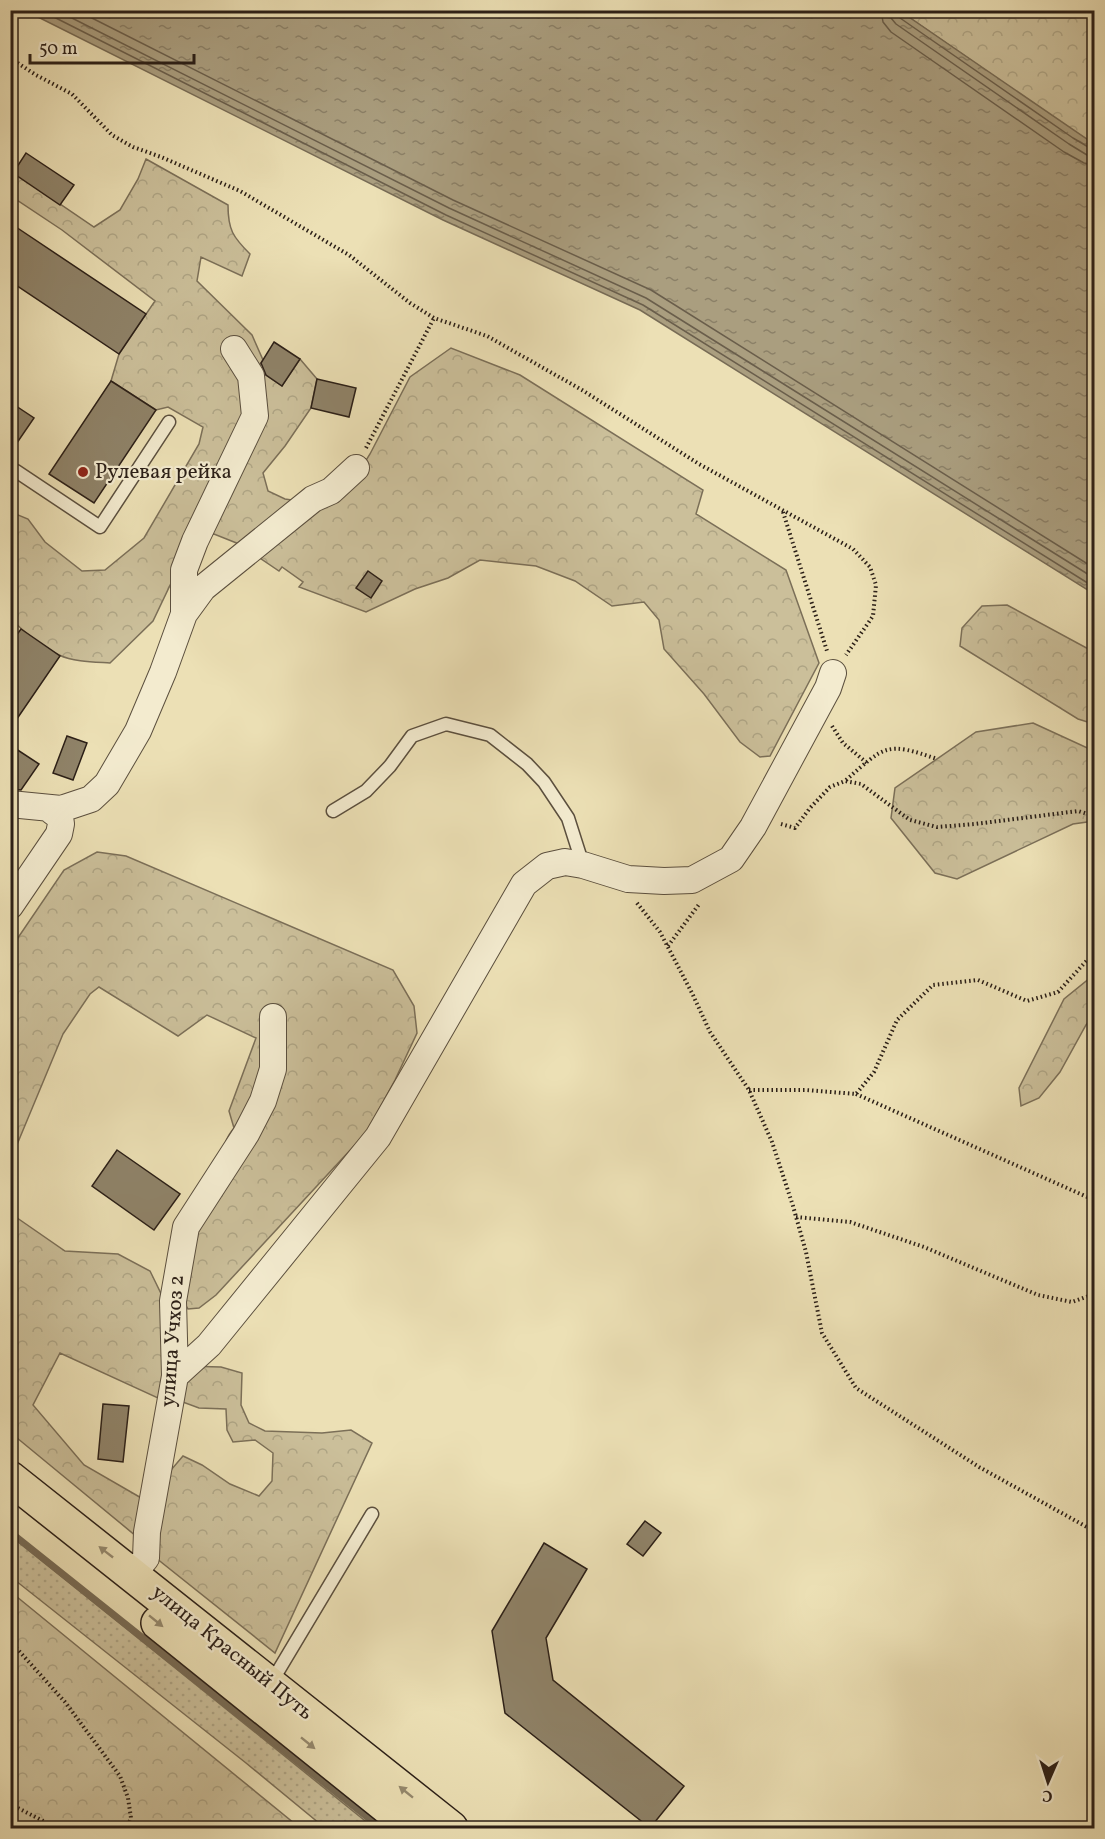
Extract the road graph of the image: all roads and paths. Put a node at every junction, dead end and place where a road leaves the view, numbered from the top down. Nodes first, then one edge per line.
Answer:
1 (10, 58) edge
2 (434, 318) junction
3 (234, 349) dead end
4 (169, 422) dead end
5 (356, 468) joint
6 (10, 479) edge
7 (783, 512) junction
8 (184, 614) junction
9 (829, 684) junction
10 (937, 759) dead end
11 (867, 762) junction
12 (845, 781) junction
13 (10, 804) edge
14 (48, 808) junction
15 (333, 811) dead end
16 (1095, 816) edge
17 (753, 827) junction
18 (583, 865) junction
19 (614, 875) junction
20 (10, 906) edge
21 (1095, 957) edge
22 (273, 1017) dead end
23 (749, 1089) junction
24 (856, 1094) junction
25 (1095, 1200) edge
26 (796, 1217) junction
27 (1095, 1294) edge
28 (175, 1376) junction
29 (10, 1478) edge
30 (10, 1507) edge
31 (372, 1514) dead end
32 (1095, 1531) edge
33 (133, 1574) junction
34 (10, 1641) edge
35 (270, 1684) junction
36 (10, 1804) edge
37 (57, 1828) edge
38 (127, 1828) edge
39 (413, 1828) edge
40 (452, 1828) edge

1 - 2 path
2 - 5 path
2 - 7 path
3 - 8 street
4 - 6 lane
5 - 8 street
7 - 9 path
7 - 9 path
8 - 14 street
9 - 11 path
9 - 17 street
10 - 11 path
11 - 12 path
12 - 16 path
12 - 17 path
13 - 14 street
14 - 20 street
15 - 18 lane
17 - 19 street
18 - 19 street
18 - 28 street
19 - 23 path
21 - 24 path
22 - 28 street, улица Учхоз 2
23 - 24 path
23 - 26 path
24 - 25 path
26 - 27 path
26 - 32 path
28 - 33 street, улица Учхоз 2
33 -> 29 main road, улица Красный Путь
30 -> 39 main road, улица Красный Путь
31 - 35 lane
33 - 35 main road, улица Красный Путь
34 - 38 path
40 -> 35 main road, улица Красный Путь
36 - 37 path

